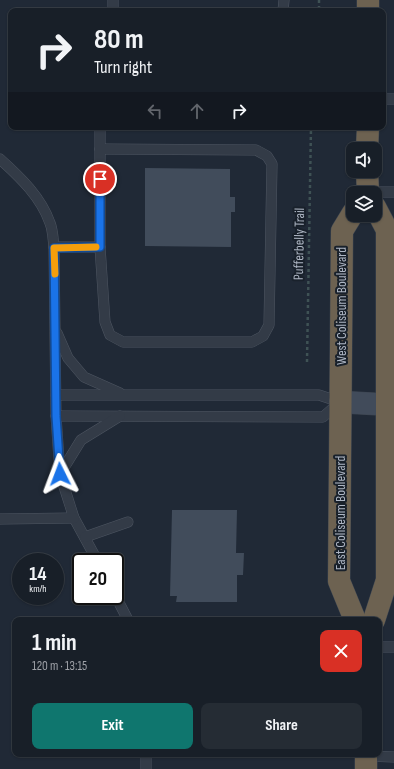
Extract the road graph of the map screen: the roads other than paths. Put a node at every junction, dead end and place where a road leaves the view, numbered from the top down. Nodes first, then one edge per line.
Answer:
1 (100, 130) edge
2 (368, 130) edge
3 (367, 142) edge
4 (100, 148) junction
5 (0, 159) edge
6 (382, 192) edge
7 (394, 192) edge
8 (382, 219) edge
9 (348, 222) edge
10 (100, 247) junction
11 (54, 248) junction
12 (56, 328) junction
13 (124, 394) junction
14 (56, 395) junction
15 (340, 402) junction
16 (390, 405) edge
17 (56, 416) junction
18 (120, 416) junction
19 (60, 474) junction
20 (74, 518) junction
21 (0, 520) edge
22 (128, 522) dead end
23 (85, 537) junction
24 (93, 553) edge
25 (120, 605) edge
26 (126, 617) edge
27 (354, 617) edge
28 (375, 617) edge
29 (382, 647) edge
30 (394, 647) edge
31 (146, 757) edge
32 (394, 757) edge
33 (366, 760) edge
34 (146, 769) edge

1 - 4 lane
2 - 3 highway
4 - 10 lane
4 - 10 lane
5 - 11 lane
6 - 7 lane
8 - 16 highway
9 - 15 highway, West Coliseum Boulevard
10 - 11 lane
11 - 12 lane
12 - 13 lane
12 - 14 lane
13 - 14 lane
13 - 15 lane
14 - 17 lane
15 - 16 main road
15 - 18 lane
15 - 27 highway, East Coliseum Boulevard
16 - 28 highway
17 - 18 lane
17 - 19 lane
18 - 19 lane
19 - 20 lane
20 - 21 lane
20 - 23 lane
22 - 23 lane
23 - 24 lane
25 - 26 lane
29 - 30 lane
31 - 34 lane
32 - 33 lane

